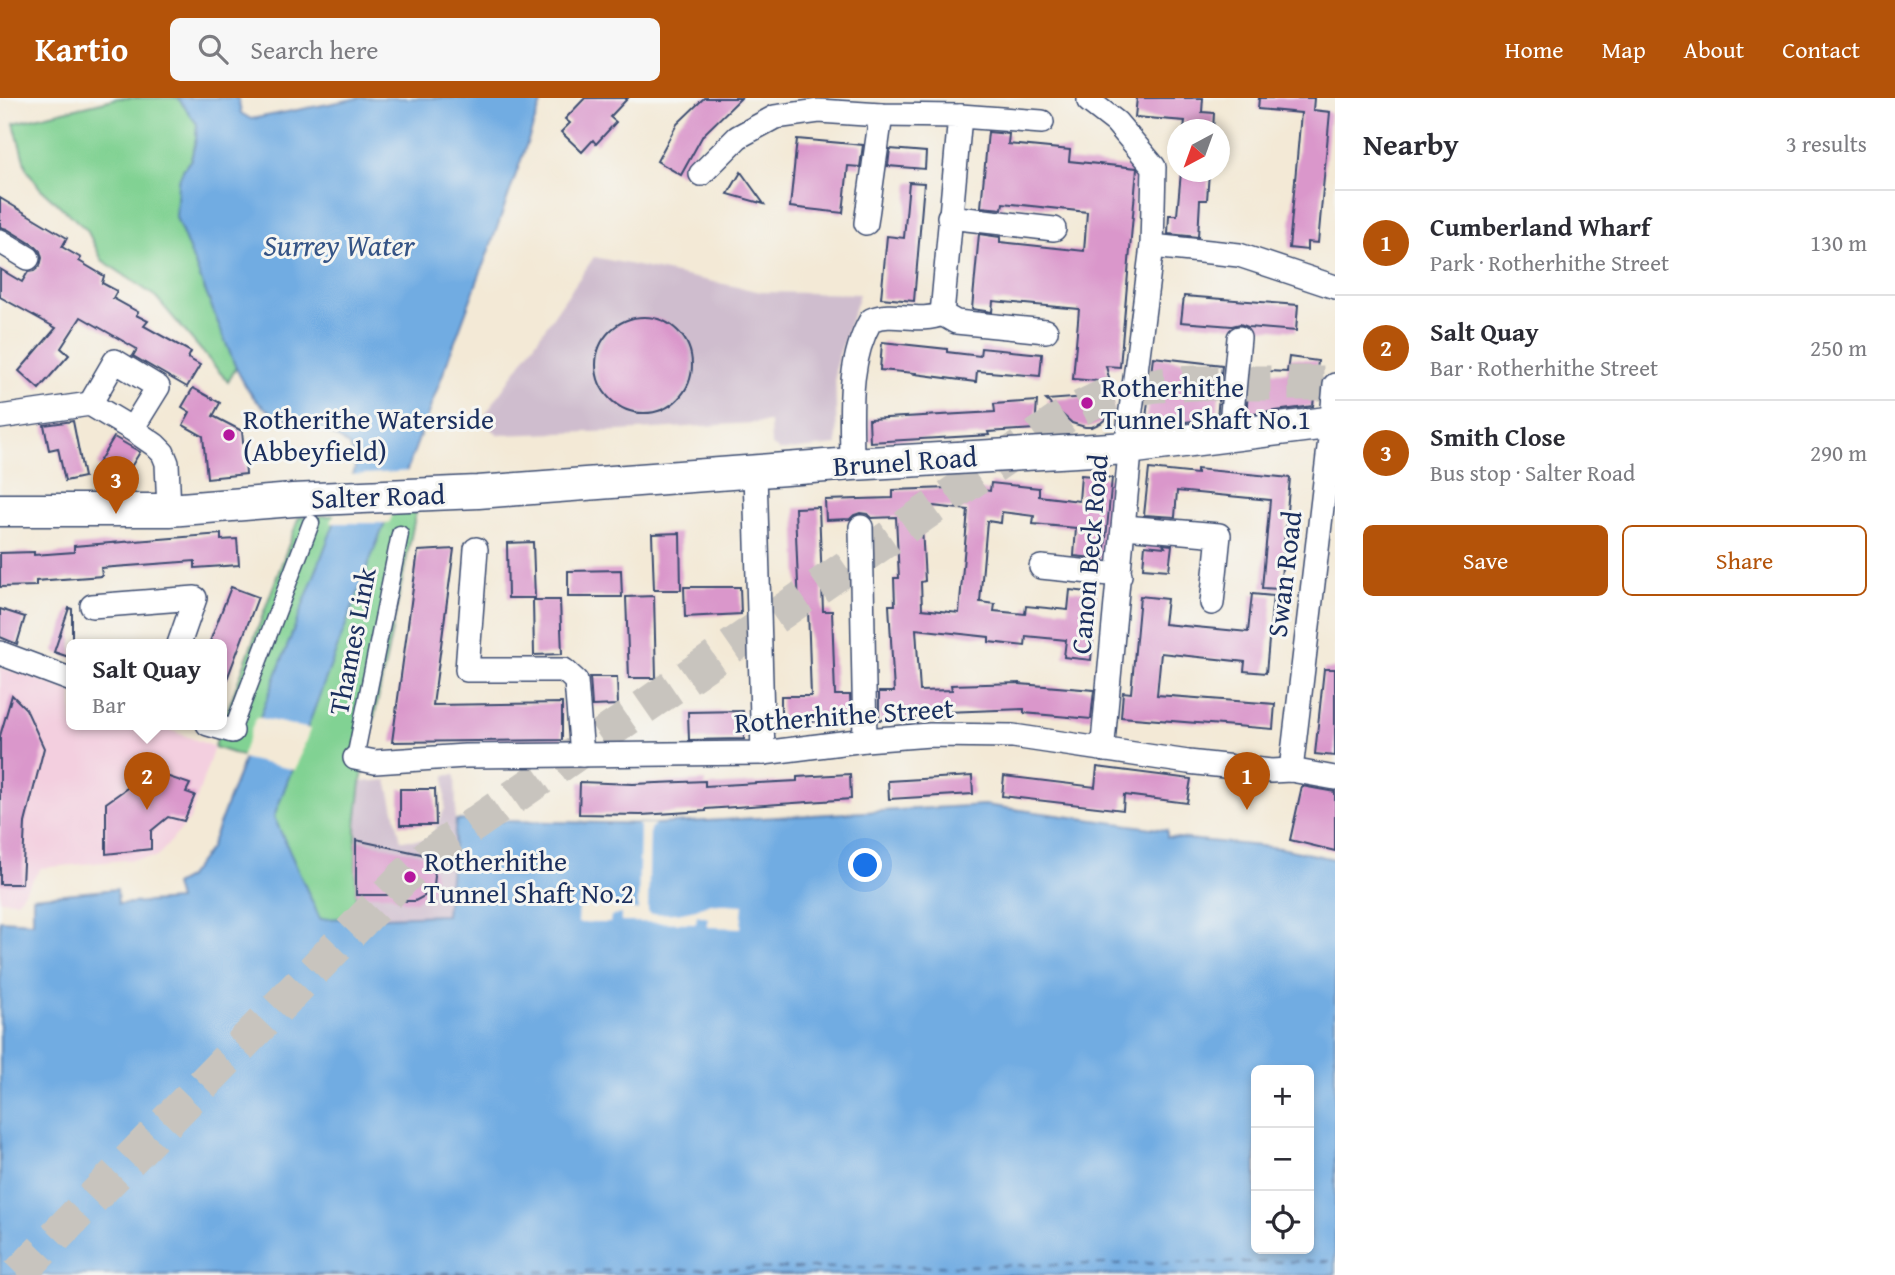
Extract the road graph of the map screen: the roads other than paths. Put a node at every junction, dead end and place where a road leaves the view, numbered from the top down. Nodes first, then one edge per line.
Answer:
1 (1089, 98) edge
2 (771, 107) edge
3 (989, 108) edge
4 (881, 115) junction
5 (960, 116) junction
6 (1042, 122) dead end
7 (701, 174) dead end
8 (949, 218) junction
9 (866, 223) dead end
10 (1054, 229) dead end
11 (0, 241) edge
12 (1152, 246) junction
13 (28, 258) dead end
14 (1335, 287) edge
15 (942, 314) junction
16 (1046, 331) dead end
17 (1239, 338) dead end
18 (1335, 385) edge
19 (90, 404) junction
20 (0, 417) edge
21 (1333, 422) edge
22 (132, 429) junction
23 (1230, 434) junction
24 (1128, 448) junction
25 (852, 464) junction
26 (755, 472) junction
27 (0, 510) edge
28 (169, 510) junction
29 (302, 512) junction
30 (1327, 525) edge
31 (861, 527) dead end
32 (1124, 527) junction
33 (400, 534) dead end
34 (476, 549) dead end
35 (1041, 567) dead end
36 (1120, 575) junction
37 (1212, 603) dead end
38 (92, 606) dead end
39 (181, 639) edge
40 (2, 660) edge
41 (66, 678) edge
42 (227, 730) edge
43 (232, 731) joint
44 (865, 740) junction
45 (1105, 750) junction
46 (763, 754) junction
47 (582, 755) junction
48 (355, 758) joint
49 (1291, 770) junction
50 (1335, 778) edge

1 - 12 street, Canon Beck Road
2 - 4 street
2 - 7 street
3 - 5 street
3 - 6 street
4 - 5 street
4 - 9 street
5 - 8 street
8 - 10 street
8 - 15 street
11 - 13 street
12 - 14 street
12 - 24 street, Canon Beck Road
15 - 16 street
15 - 25 street
17 - 23 street
18 - 21 street, Swan Road
19 - 20 street
19 - 22 street
19 - 22 street
21 - 23 main road, Brunel Road
21 - 30 street, Swan Road
22 - 28 street
23 - 24 main road, Brunel Road
24 - 25 main road, Brunel Road
24 - 32 street, Canon Beck Road
25 - 26 main road, Brunel Road
26 - 29 main road, Salter Road
26 - 46 street
27 - 28 main road, Salter Road
28 - 29 main road, Salter Road
29 - 43 street
30 - 49 street, Swan Road
31 - 44 street
32 - 36 street, Canon Beck Road
32 - 37 street
33 - 48 street, Thames Link
34 - 47 street
35 - 36 street
36 - 45 street, Canon Beck Road
38 - 39 street
40 - 41 street
42 - 43 street
44 - 45 street, Rotherhithe Street
44 - 46 street, Rotherhithe Street
45 - 49 street, Rotherhithe Street
46 - 47 street, Rotherhithe Street
47 - 48 street, Rotherhithe Street
49 - 50 street, Rotherhithe Street

